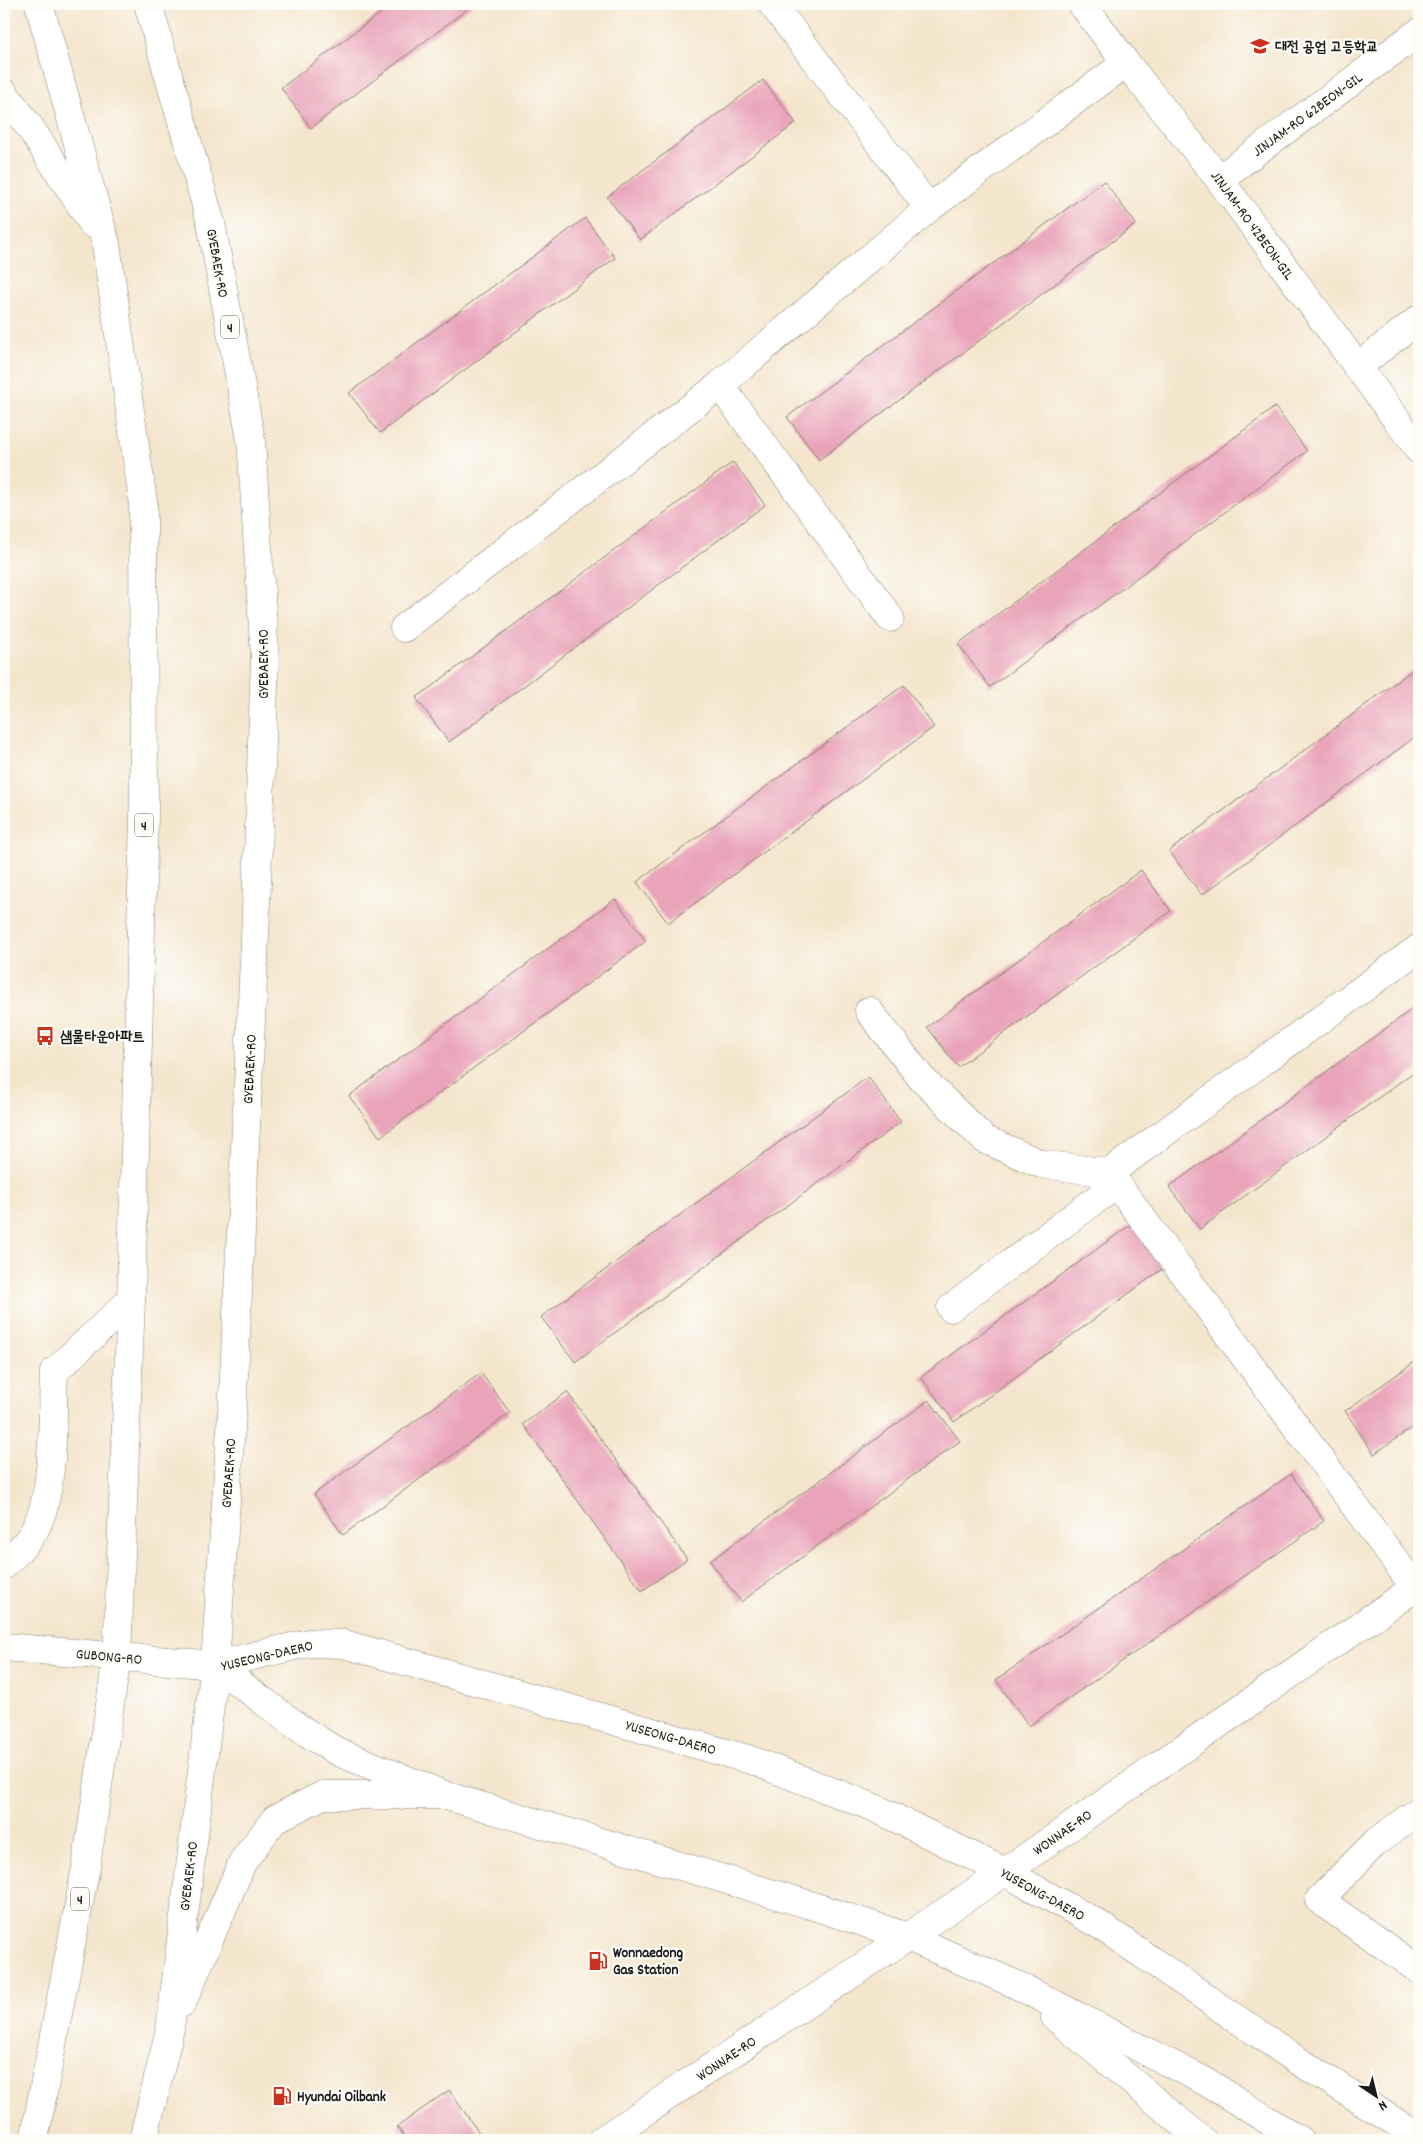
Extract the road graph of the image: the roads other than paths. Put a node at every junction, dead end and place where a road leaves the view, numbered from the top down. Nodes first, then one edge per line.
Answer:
1 (39, 4) edge
2 (148, 4) edge
3 (772, 4) edge
4 (1082, 4) edge
5 (1419, 32) edge
6 (1126, 63) junction
7 (4, 93) edge
8 (1219, 179) junction
9 (929, 208) junction
10 (106, 244) junction
11 (1419, 319) edge
12 (1357, 367) junction
13 (720, 385) junction
14 (1419, 450) edge
15 (890, 618) dead end
16 (404, 628) dead end
17 (1419, 948) edge
18 (870, 1011) dead end
19 (1113, 1179) junction
20 (131, 1300) junction
21 (951, 1308) dead end
22 (4, 1566) edge
23 (1418, 1588) edge
24 (4, 1647) edge
25 (117, 1657) junction
26 (215, 1666) junction
27 (444, 1795) junction
28 (1419, 1810) edge
29 (1005, 1872) junction
30 (908, 1937) junction
31 (1419, 1970) edge
32 (1015, 1984) junction
33 (170, 2029) junction
34 (1419, 2137) edge
35 (34, 2140) edge
36 (143, 2140) edge
37 (602, 2140) edge
38 (1202, 2140) edge
39 (1299, 2140) edge

1 - 10 main road, 4
2 - 26 main road, GYEBAEK-RO / 4
3 - 9 main road
4 - 6 main road, JINJAM-RO 42BEON-GIL
5 - 8 main road, JINJAM-RO 62BEON-GIL
6 - 8 main road, JINJAM-RO 42BEON-GIL
6 - 9 main road
7 - 10 main road
8 - 12 main road, JINJAM-RO 42BEON-GIL
9 - 13 main road
10 - 20 main road, 4
11 - 12 main road
12 - 14 main road, JINJAM-RO 42BEON-GIL
13 - 15 main road
13 - 16 main road
17 - 19 main road
18 - 19 main road
19 - 21 main road
19 - 23 main road
20 - 22 main road
20 - 25 main road, 4
23 - 29 main road, WONNAE-RO
24 - 25 main road, GUBONG-RO
25 - 26 main road, GUBONG-RO
25 - 35 main road, 4
26 - 27 main road, YUSEONG-DAERO
26 - 29 main road, YUSEONG-DAERO
26 - 33 main road, GYEBAEK-RO / 4
27 - 30 main road, YUSEONG-DAERO
27 - 33 main road
28 - 31 main road
29 - 30 main road, WONNAE-RO
29 - 34 main road, YUSEONG-DAERO
30 - 32 main road, YUSEONG-DAERO
30 - 37 main road, WONNAE-RO
32 - 38 main road
32 - 39 main road, YUSEONG-DAERO
33 - 36 main road, GYEBAEK-RO / 4

